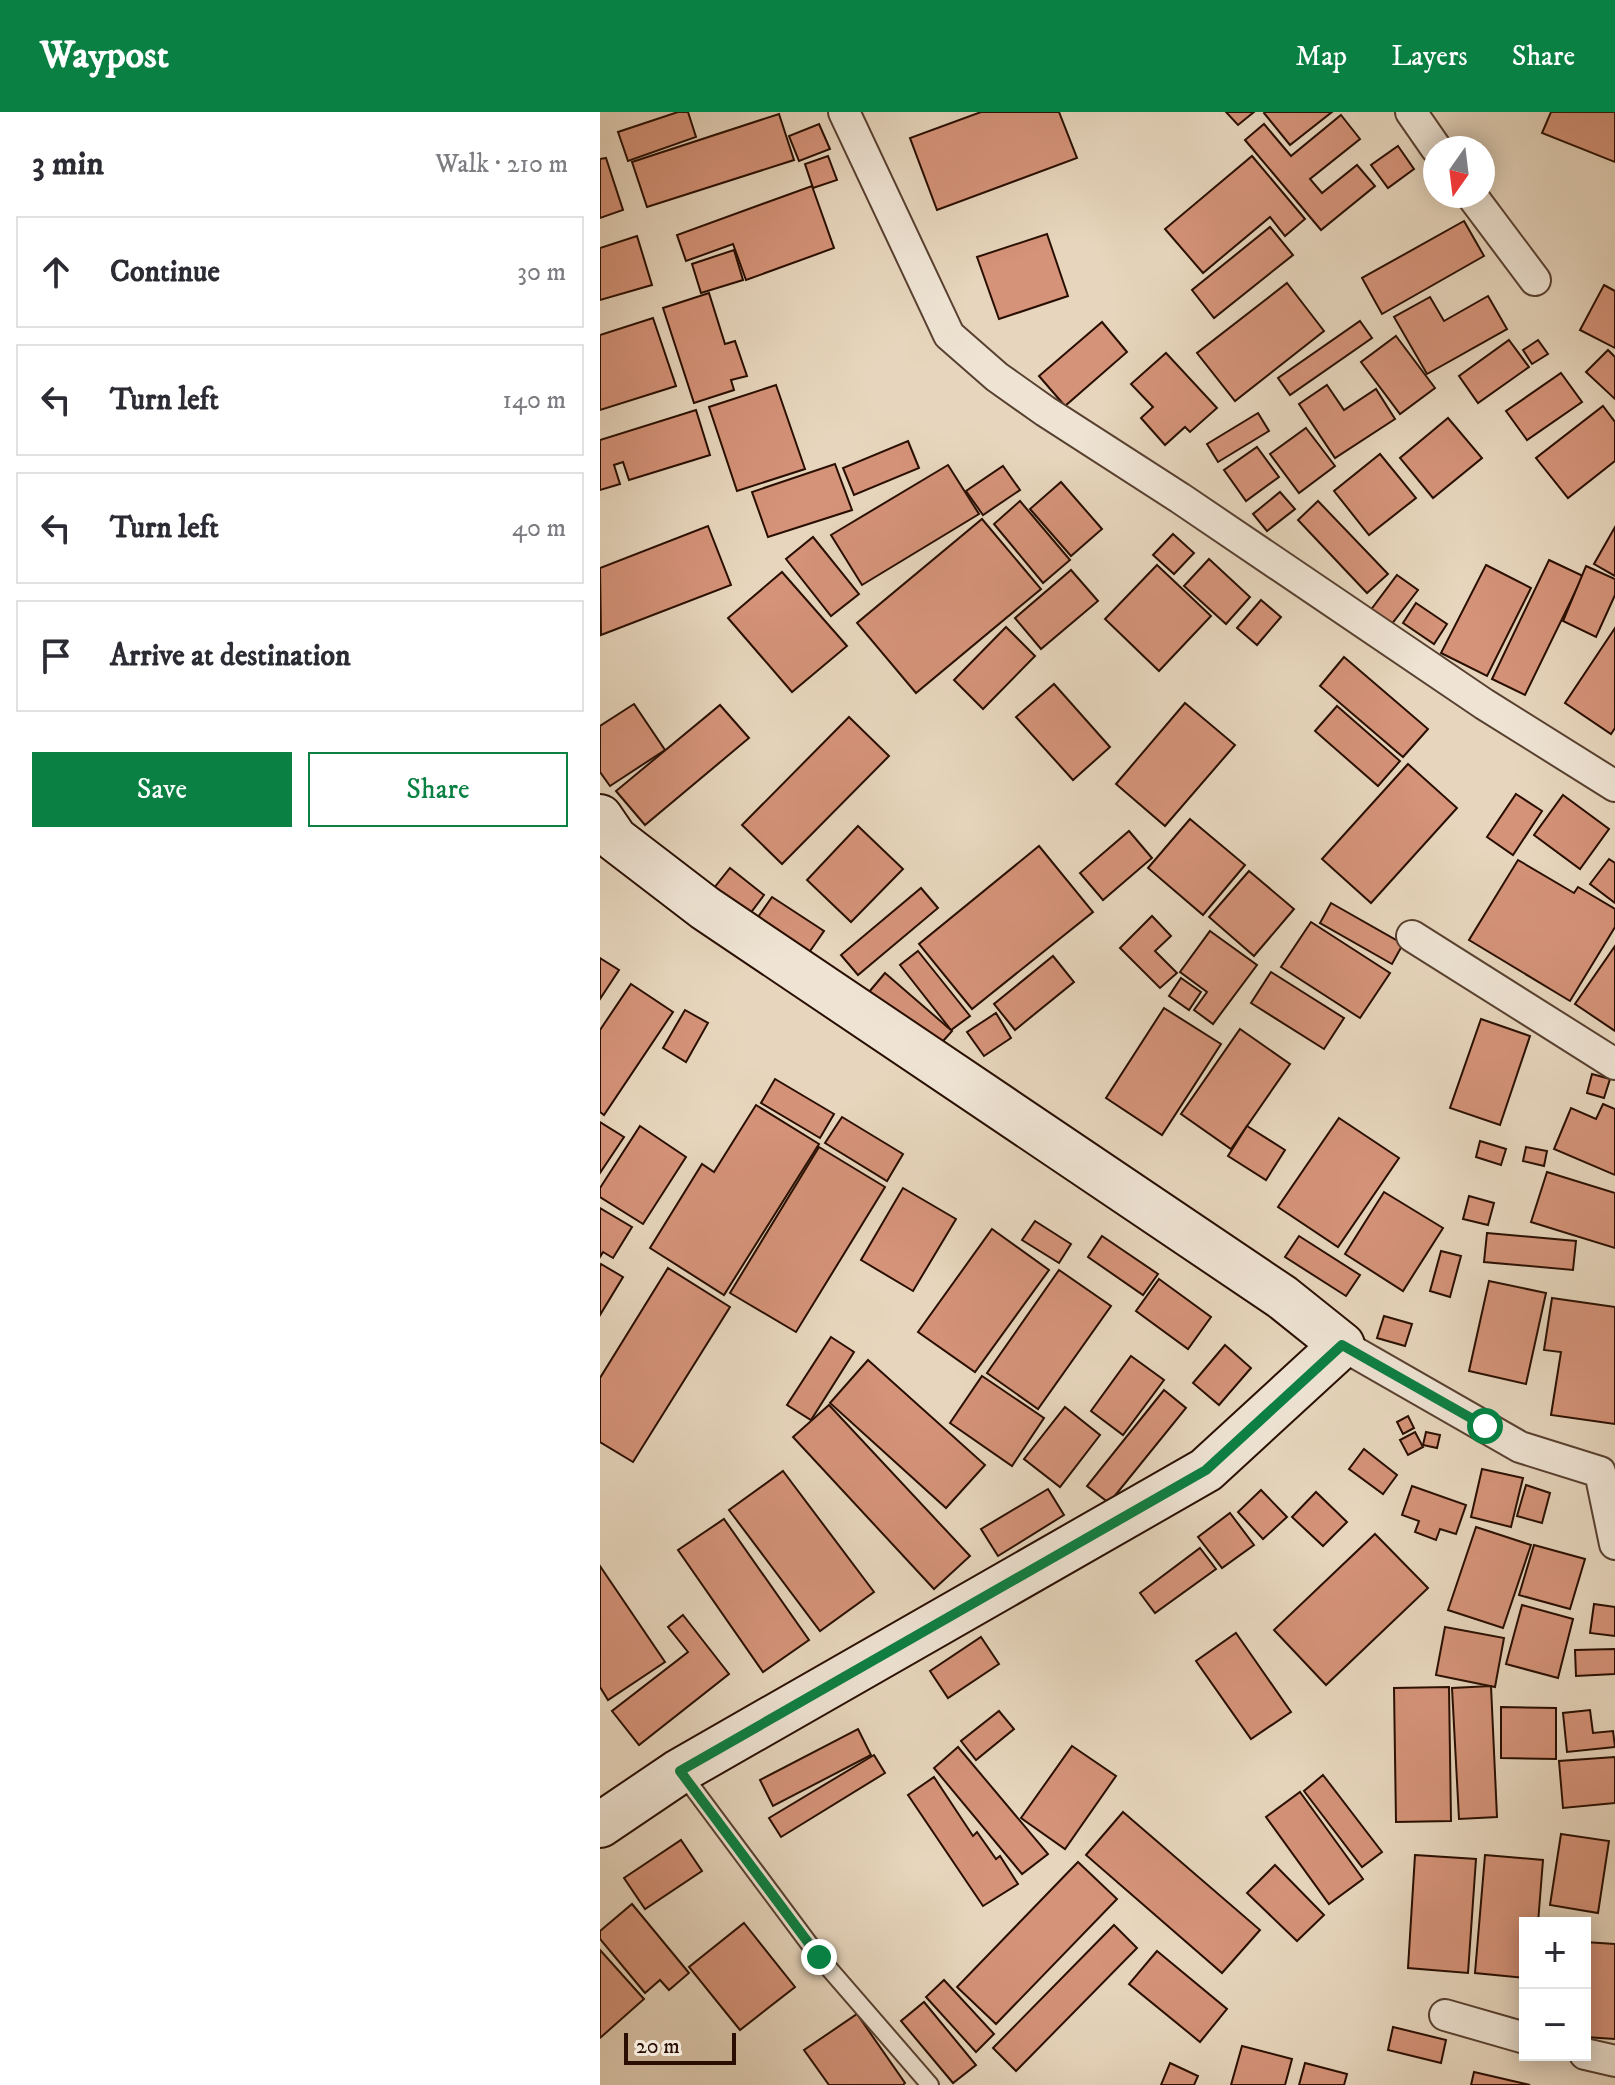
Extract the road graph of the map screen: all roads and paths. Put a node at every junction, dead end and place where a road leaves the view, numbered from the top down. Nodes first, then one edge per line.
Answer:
1 (844, 112) edge
2 (1411, 112) edge
3 (1428, 136) edge
4 (1481, 208) edge
5 (1535, 280) dead end
6 (1615, 786) edge
7 (605, 833) edge
8 (1412, 936) dead end
9 (1615, 1064) edge
10 (1342, 1345) junction
11 (1608, 1472) edge
12 (1615, 1544) edge
13 (680, 1771) junction
14 (600, 1825) edge
15 (1445, 2015) dead end
16 (1519, 2036) edge
17 (1591, 2055) edge
18 (1615, 2061) edge
19 (930, 2085) edge

1 - 6 street
2 - 3 street
4 - 5 street
7 - 10 street
8 - 9 street
10 - 11 street
10 - 13 street
11 - 12 street
13 - 14 street
13 - 19 lane
15 - 16 street
17 - 18 street

